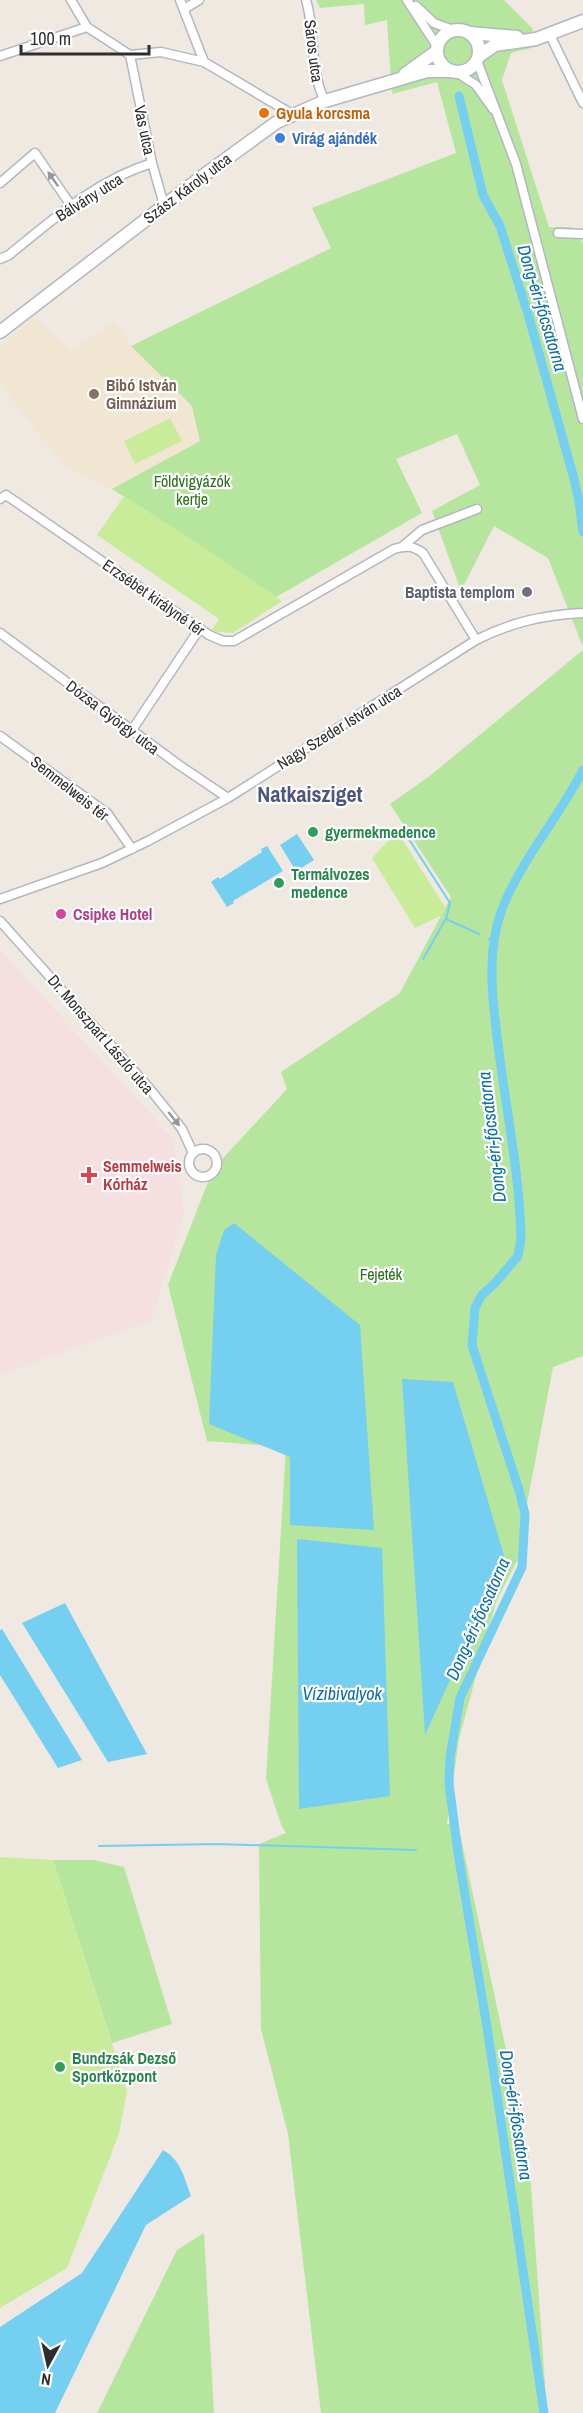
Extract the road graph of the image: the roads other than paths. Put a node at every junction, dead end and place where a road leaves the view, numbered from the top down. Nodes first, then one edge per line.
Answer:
1 (71, 0) edge
2 (199, 0) edge
3 (306, 0) edge
4 (408, 0) edge
5 (182, 4) edge
6 (583, 21) edge
7 (87, 27) junction
8 (453, 30) junction
9 (470, 33) junction
10 (550, 35) junction
11 (536, 39) junction
12 (437, 49) junction
13 (130, 55) junction
14 (0, 56) edge
15 (478, 58) junction
16 (204, 62) junction
17 (453, 71) junction
18 (394, 82) junction
19 (324, 101) junction
20 (583, 103) edge
21 (292, 114) junction
22 (501, 118) junction
23 (152, 164) junction
24 (0, 183) edge
25 (70, 204) junction
26 (164, 205) junction
27 (558, 233) dead end
28 (583, 234) edge
29 (0, 260) edge
30 (0, 332) edge
31 (583, 419) edge
32 (3, 497) edge
33 (477, 509) dead end
34 (403, 546) junction
35 (583, 613) edge
36 (200, 628) junction
37 (0, 633) edge
38 (476, 640) junction
39 (132, 730) junction
40 (0, 736) edge
41 (228, 798) junction
42 (132, 849) junction
43 (0, 899) edge
44 (0, 921) edge
45 (192, 1153) dead end

1 - 7 street
2 - 5 street
3 - 19 street, Sáros utca
4 - 8 street
4 - 12 street
5 - 16 street
6 - 10 main road
7 - 13 street
7 - 14 street
8 - 9 main road
8 - 12 main road
9 - 11 main road
9 - 15 main road
10 - 11 main road
10 - 20 street
11 - 15 main road
12 - 17 main road
12 - 18 main road, Szász Károly utca
13 - 16 street
13 - 23 street, Vas utca
15 - 17 main road
15 - 22 street
16 - 21 street
17 - 18 main road, Szász Károly utca
17 - 22 street
18 - 19 main road, Szász Károly utca
19 - 21 main road, Szász Károly utca
21 - 26 main road, Szász Károly utca
22 - 31 street
23 - 25 street, Bálvány utca
23 - 26 street, Vas utca
25 -> 24 street
25 - 29 street, Bálvány utca
26 - 30 main road, Szász Károly utca
27 - 28 street
32 - 36 street, Erzsébet királyné tér
33 - 34 street, Erzsébet királyné tér
34 - 36 street, Erzsébet királyné tér
34 - 38 street
35 - 38 street, Nagy Szeder István utca
36 - 39 street
37 - 39 street, Dózsa György utca
38 - 41 street, Nagy Szeder István utca
39 - 41 street, Dózsa György utca
40 - 42 street, Semmelweis tér
41 - 42 street, Nagy Szeder István utca
42 - 43 street, Nagy Szeder István utca
44 -> 45 street, Dr. Monszpart László utca

